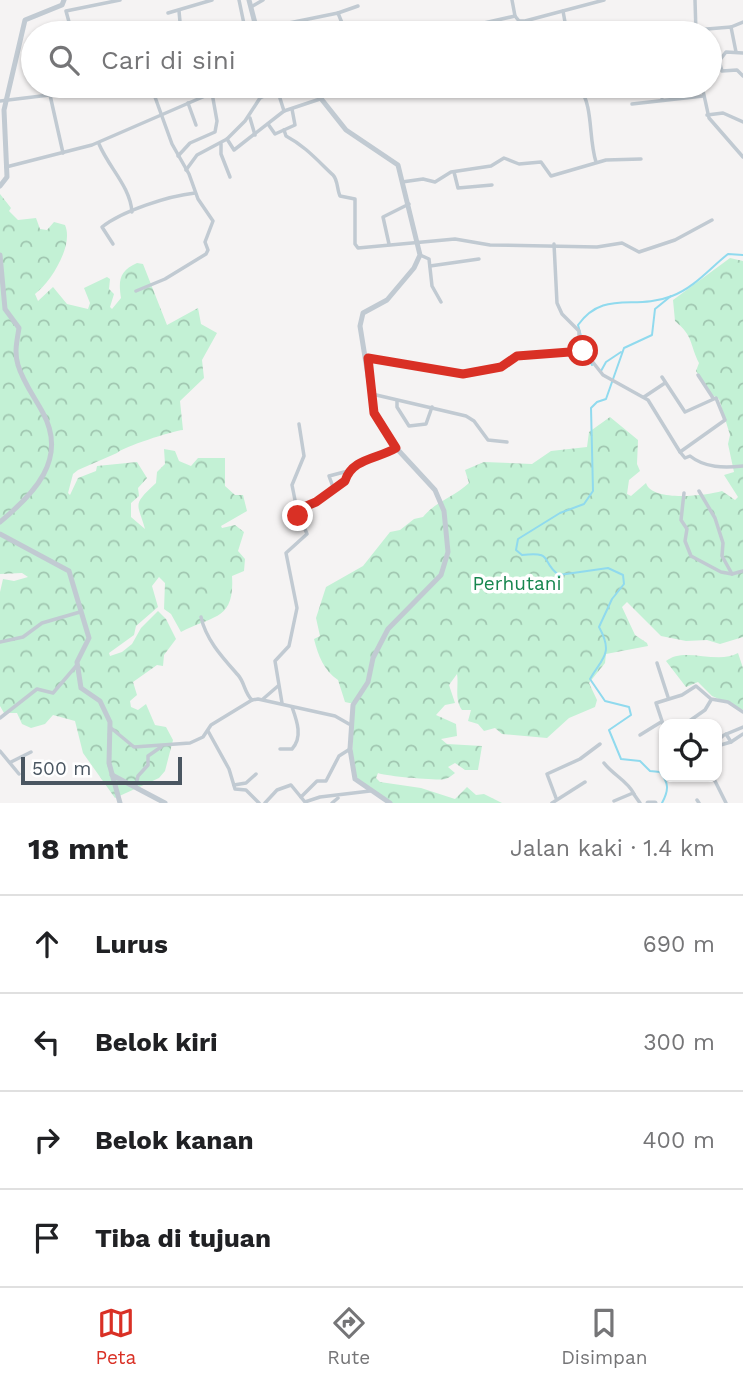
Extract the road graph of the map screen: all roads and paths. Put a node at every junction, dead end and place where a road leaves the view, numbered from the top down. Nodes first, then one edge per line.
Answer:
1 (120, 0) edge
2 (212, 0) edge
3 (239, 0) edge
4 (263, 0) edge
5 (513, 0) edge
6 (604, 0) edge
7 (695, 0) edge
8 (591, 1) edge
9 (64, 2) edge
10 (250, 3) edge
11 (358, 6) dead end
12 (179, 10) junction
13 (66, 11) junction
14 (563, 11) junction
15 (168, 13) dead end
16 (338, 13) junction
17 (514, 16) junction
18 (24, 21) edge
19 (69, 21) edge
20 (180, 21) edge
21 (244, 21) edge
22 (253, 21) edge
23 (299, 21) edge
24 (341, 21) edge
25 (492, 21) edge
26 (519, 21) joint
27 (565, 21) edge
28 (695, 21) edge
29 (743, 22) edge
30 (730, 27) junction
31 (722, 28) edge
32 (21, 34) edge
33 (736, 52) junction
34 (743, 53) edge
35 (722, 57) edge
36 (722, 71) edge
37 (743, 76) edge
38 (26, 98) edge
39 (51, 98) edge
40 (155, 98) edge
41 (200, 98) edge
42 (211, 98) edge
43 (260, 98) edge
44 (279, 98) edge
45 (586, 98) edge
46 (676, 98) edge
47 (703, 98) edge
48 (320, 99) joint
49 (662, 99) joint
50 (3, 101) edge
51 (188, 103) junction
52 (632, 104) dead end
53 (292, 109) junction
54 (284, 111) junction
55 (162, 114) junction
56 (707, 114) junction
57 (250, 115) junction
58 (743, 122) edge
59 (268, 124) junction
60 (196, 125) dead end
61 (284, 130) junction
62 (255, 135) junction
63 (227, 139) junction
64 (98, 143) junction
65 (221, 144) junction
66 (743, 147) edge
67 (736, 151) junction
68 (3, 153) edge
69 (63, 153) junction
70 (178, 156) junction
71 (743, 157) edge
72 (641, 159) dead end
73 (596, 162) junction
74 (6, 167) junction
75 (187, 170) junction
76 (454, 172) junction
77 (230, 177) dead end
78 (402, 182) junction
79 (492, 185) dead end
80 (0, 186) edge
81 (195, 193) junction
82 (409, 204) junction
83 (132, 212) junction
84 (712, 220) dead end
85 (418, 241) junction
86 (113, 244) dead end
87 (389, 244) junction
88 (554, 244) junction
89 (0, 255) edge
90 (420, 256) junction
91 (479, 259) dead end
92 (430, 266) junction
93 (136, 291) dead end
94 (441, 302) dead end
95 (584, 351) junction
96 (368, 358) junction
97 (698, 375) dead end
98 (662, 377) dead end
99 (666, 383) junction
100 (372, 394) junction
101 (643, 397) junction
102 (713, 398) junction
103 (397, 400) junction
104 (432, 407) junction
105 (299, 424) dead end
106 (507, 442) dead end
107 (398, 451) junction
108 (680, 452) junction
109 (743, 466) edge
110 (348, 471) junction
111 (334, 488) junction
112 (699, 491) dead end
113 (684, 493) dead end
114 (297, 510) junction
115 (0, 522) edge
116 (0, 534) edge
117 (743, 571) edge
118 (732, 574) junction
119 (80, 611) junction
120 (201, 617) dead end
121 (0, 642) edge
122 (657, 663) dead end
123 (77, 665) junction
124 (278, 686) junction
125 (669, 698) junction
126 (263, 699) junction
127 (711, 699) junction
128 (252, 700) junction
129 (282, 703) junction
130 (292, 706) junction
131 (743, 712) edge
132 (0, 718) edge
133 (660, 719) edge
134 (692, 719) edge
135 (349, 724) junction
136 (659, 726) edge
137 (743, 727) edge
138 (111, 729) junction
139 (208, 731) junction
140 (726, 734) junction
141 (743, 734) edge
142 (640, 735) dead end
143 (722, 738) edge
144 (731, 742) junction
145 (722, 743) edge
146 (170, 744) junction
147 (600, 744) dead end
148 (280, 749) dead end
149 (349, 749) junction
150 (0, 751) edge
151 (32, 752) dead end
152 (11, 762) junction
153 (604, 763) dead end
154 (19, 774) dead end
155 (256, 774) dead end
156 (111, 775) junction
157 (585, 782) dead end
158 (716, 782) edge
159 (233, 783) junction
160 (136, 785) junction
161 (373, 791) junction
162 (634, 794) junction
163 (272, 796) junction
164 (340, 796) junction
165 (301, 797) junction
166 (556, 797) junction
167 (614, 801) dead end
168 (120, 803) edge
169 (165, 803) edge
170 (259, 803) edge
171 (265, 803) edge
172 (274, 803) edge
173 (332, 803) edge
174 (390, 803) edge
175 (552, 803) edge
176 (640, 803) edge
177 (648, 803) edge
178 (655, 803) edge
179 (726, 803) edge

1 - 13 street
2 - 12 street
3 - 21 street
4 - 10 street
5 - 17 street
6 - 8 street
7 - 28 street
8 - 14 street
9 - 13 street
9 - 18 street
10 - 22 street
11 - 16 street
12 - 15 street
12 - 20 street
13 - 19 street
14 - 26 street
14 - 27 street
16 - 23 street
16 - 24 street
17 - 25 street
17 - 26 street
29 - 30 street
30 - 31 street
30 - 33 street
32 - 50 street
33 - 34 street
33 - 35 street
36 - 37 street
38 - 50 street
39 - 69 street
40 - 55 street
41 - 51 street
42 - 70 street
43 - 57 street
44 - 54 street
45 - 73 street
46 - 49 street
47 - 56 street
48 - 53 street
48 - 78 street
49 - 52 street
50 - 68 street
51 - 55 street
51 - 60 street
53 - 54 street
53 - 61 street
54 - 59 street
55 - 64 street
55 - 70 street
56 - 58 street
56 - 67 street
57 - 62 street
57 - 63 street
59 - 61 street
59 - 62 street
61 - 87 street
62 - 63 street
63 - 65 street
64 - 69 street
64 - 83 street
65 - 75 street
65 - 77 street
66 - 67 street
67 - 71 street
68 - 74 street
69 - 74 street
70 - 75 street
72 - 73 street
73 - 76 street
74 - 80 street
75 - 81 street
76 - 78 street
76 - 79 street
78 - 82 street
81 - 83 street
81 - 93 street
82 - 85 street
82 - 87 street
83 - 86 street
84 - 88 street
85 - 87 street
85 - 88 street
85 - 90 street
88 - 95 street
89 - 115 street
90 - 92 street
90 - 96 street
91 - 92 street
92 - 94 street
95 - 96 street
95 - 101 street
96 - 100 street
97 - 102 street
98 - 99 street
99 - 101 street
99 - 102 street
100 - 103 street
100 - 107 street
101 - 108 street
102 - 108 street
103 - 104 street
103 - 104 street
104 - 106 street
105 - 114 street
107 - 110 street
107 - 135 street
108 - 109 street
110 - 111 street
110 - 111 street
111 - 114 street
112 - 118 street
113 - 118 street
114 - 124 street
116 - 119 street
117 - 118 street
119 - 121 street
119 - 123 street
120 - 128 street
122 - 125 street
123 - 132 street
123 - 138 street
124 - 126 street
124 - 129 street
125 - 127 street
125 - 133 street
126 - 128 street
126 - 129 street
127 - 131 street
127 - 134 street
128 - 139 street
129 - 130 street
130 - 135 street
130 - 148 street
135 - 149 street
136 - 142 street
137 - 140 street
138 - 146 street
138 - 156 street
139 - 146 street
139 - 159 street
140 - 143 street
140 - 144 street
141 - 144 street
144 - 145 street
146 - 160 street
147 - 166 street
149 - 161 street
149 - 165 street
150 - 152 street
151 - 152 street
152 - 154 street
153 - 162 street
155 - 159 street
156 - 160 street
156 - 168 street
157 - 166 street
158 - 179 street
159 - 170 street
160 - 169 street
161 - 164 street
161 - 174 street
162 - 167 street
162 - 176 street
163 - 165 street
163 - 171 street
163 - 172 street
164 - 165 street
164 - 173 street
166 - 175 street
177 - 178 street

